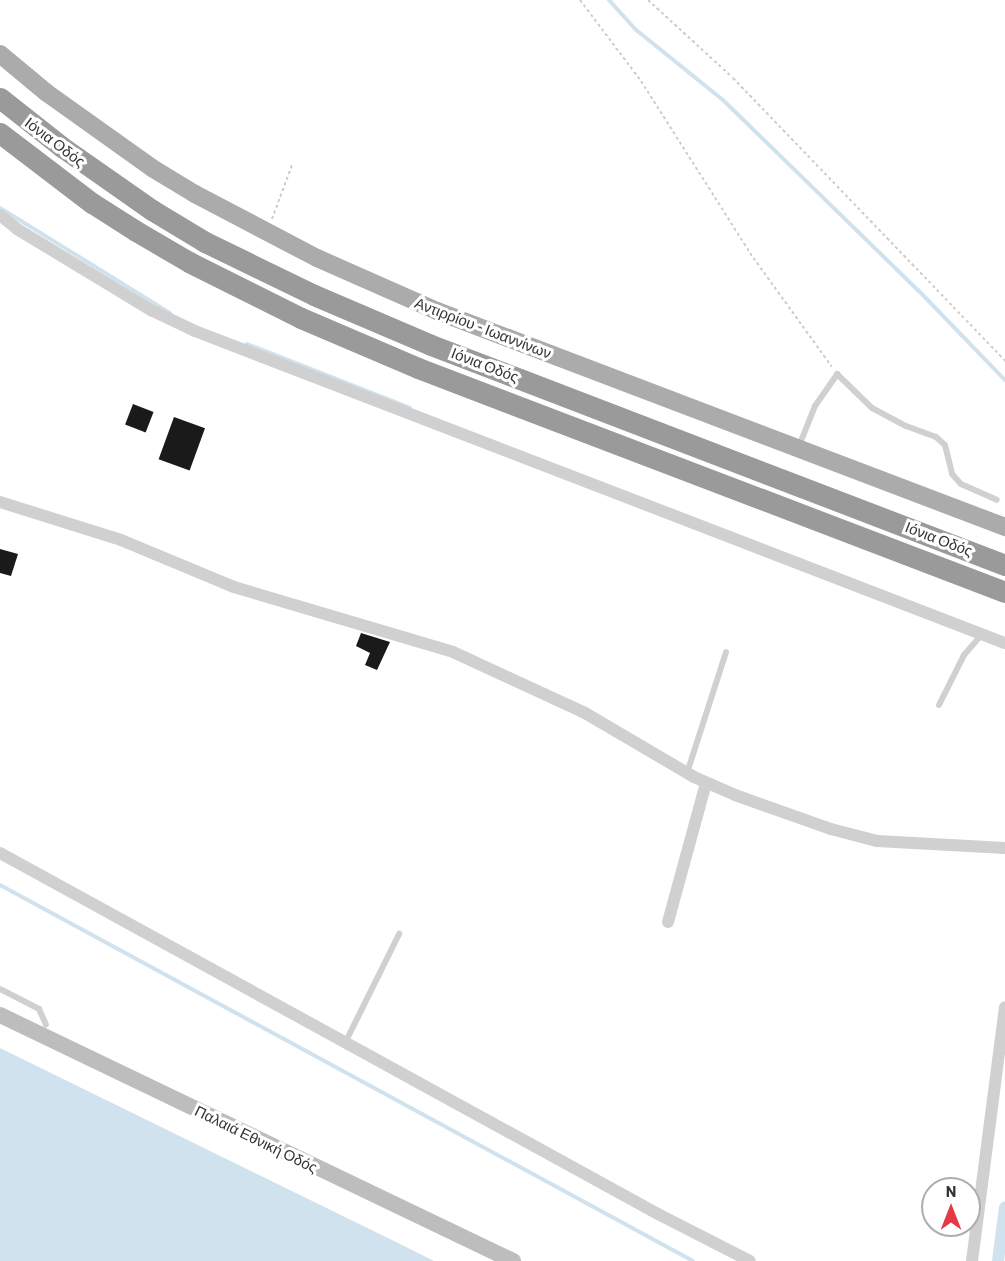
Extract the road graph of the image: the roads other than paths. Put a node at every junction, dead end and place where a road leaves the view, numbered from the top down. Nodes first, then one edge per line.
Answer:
1 (1, 57) edge
2 (0, 98) edge
3 (0, 133) edge
4 (0, 216) edge
5 (799, 446) junction
6 (997, 500) dead end
7 (0, 502) edge
8 (1005, 526) edge
9 (1005, 564) edge
10 (1005, 592) edge
11 (982, 634) junction
12 (1005, 643) edge
13 (726, 652) dead end
14 (939, 705) dead end
15 (687, 773) junction
16 (706, 783) junction
17 (1005, 848) edge
18 (0, 853) edge
19 (668, 922) dead end
20 (399, 934) dead end
21 (0, 990) edge
22 (1005, 1006) edge
23 (0, 1015) edge
24 (46, 1025) dead end
25 (345, 1043) junction
26 (513, 1261) edge
27 (750, 1261) edge
28 (972, 1261) edge

1 - 5 main road, Αντιρρίου - Ιωαννίνων
2 - 9 highway, Ιόνια Οδός
3 - 10 highway, Ιόνια Οδός
4 - 11 street
5 - 6 lane
5 - 8 main road, Αντιρρίου - Ιωαννίνων
7 - 15 street
11 - 12 street
11 - 14 lane
13 - 15 lane
15 - 16 street
16 - 17 street
16 - 19 street
18 - 25 street
20 - 25 lane
21 - 24 lane
22 - 28 street
23 - 26 main road, Παλαιά Εθνική Οδός
25 - 27 street

